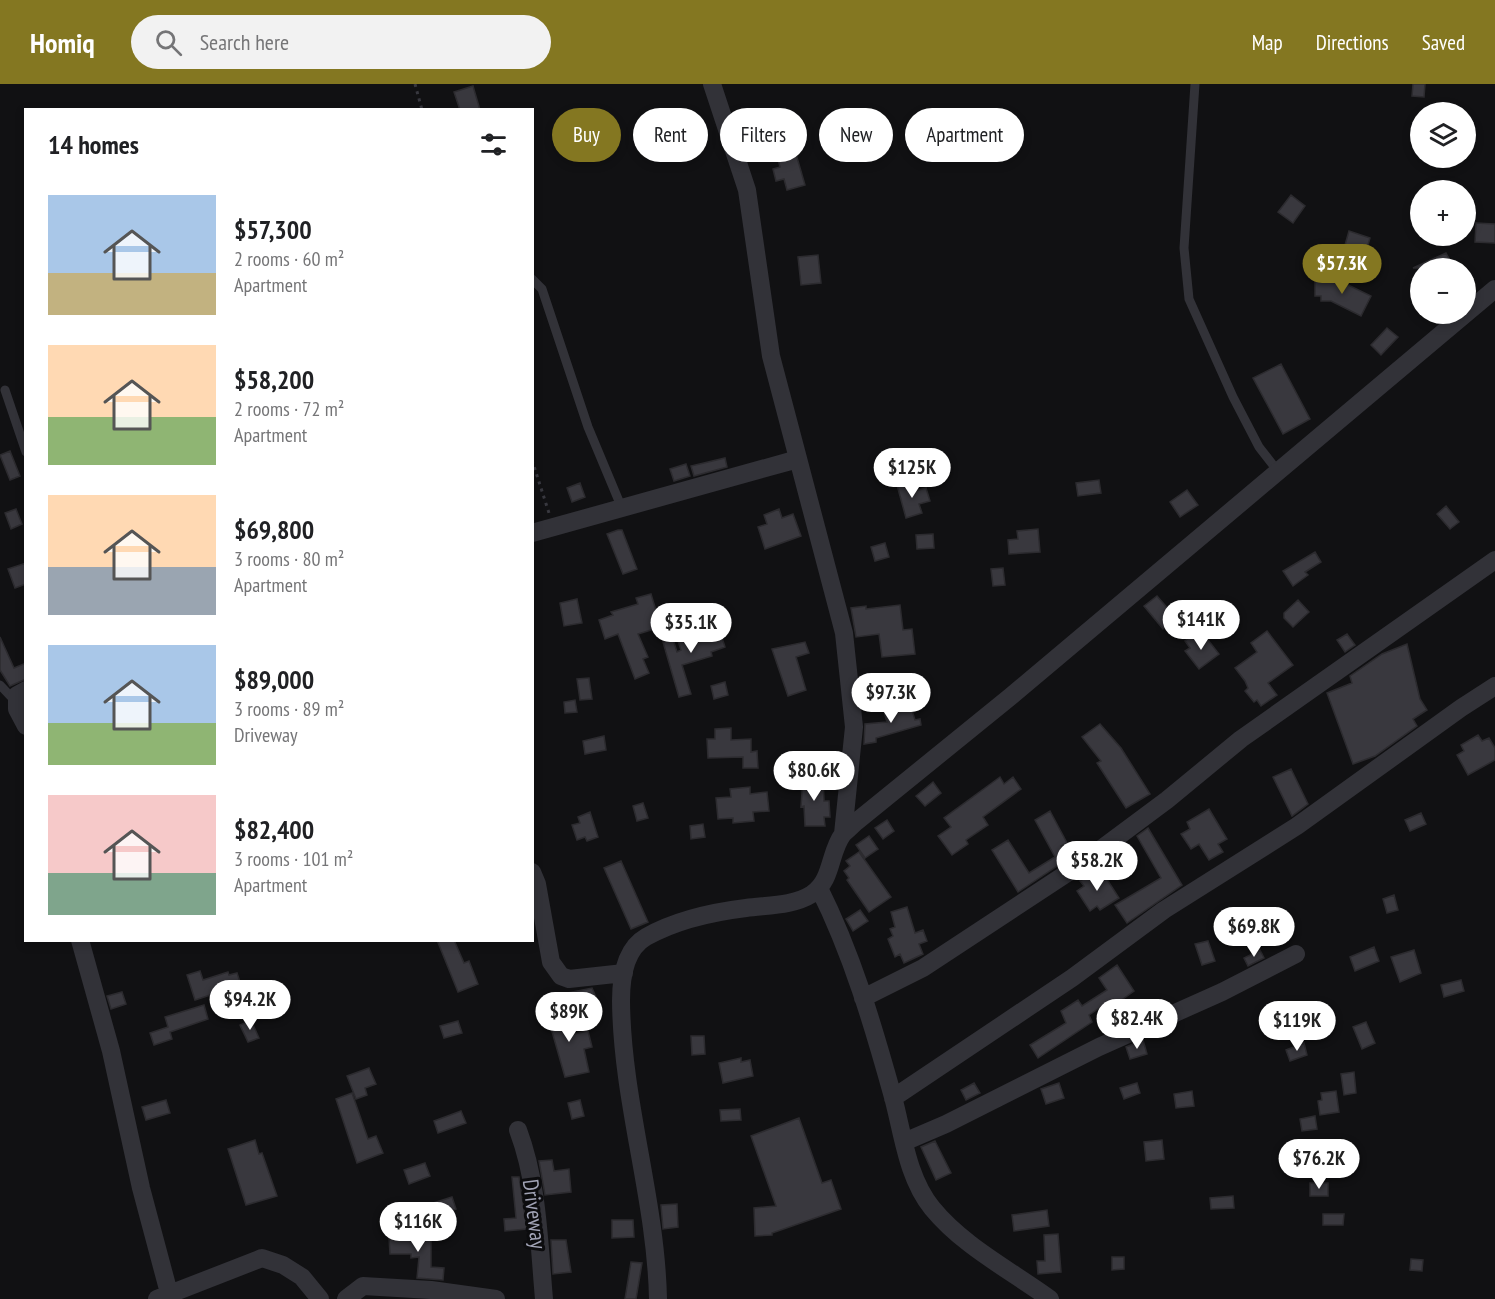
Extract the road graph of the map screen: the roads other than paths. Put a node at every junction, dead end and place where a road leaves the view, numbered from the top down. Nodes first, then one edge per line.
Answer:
1 (712, 84) edge
2 (1195, 84) edge
3 (534, 281) edge
4 (1495, 289) edge
5 (5, 390) dead end
6 (24, 446) edge
7 (798, 459) junction
8 (1277, 470) junction
9 (621, 506) junction
10 (534, 532) edge
11 (1495, 560) edge
12 (0, 685) edge
13 (1495, 686) edge
14 (21, 696) edge
15 (24, 714) edge
16 (843, 834) junction
17 (534, 877) edge
18 (819, 888) junction
19 (81, 942) edge
20 (1296, 954) dead end
21 (624, 974) junction
22 (863, 998) junction
23 (893, 1098) junction
24 (519, 1130) dead end
25 (904, 1142) junction
26 (163, 1296) edge
27 (320, 1299) edge
28 (346, 1299) edge
29 (492, 1299) edge
30 (544, 1299) edge
31 (658, 1299) edge
32 (1050, 1299) edge

1 - 7 street
2 - 8 lane
3 - 9 lane
4 - 8 street
5 - 6 lane
7 - 9 street
7 - 16 street
8 - 16 street
9 - 10 street
11 - 22 street
12 - 14 lane
13 - 23 street
14 - 15 street
16 - 18 street
17 - 21 street
18 - 21 street
18 - 22 street
19 - 26 street
20 - 25 street
21 - 31 street
22 - 23 street
23 - 25 street
24 - 30 street, Driveway
25 - 32 street
26 - 27 street
28 - 29 street

